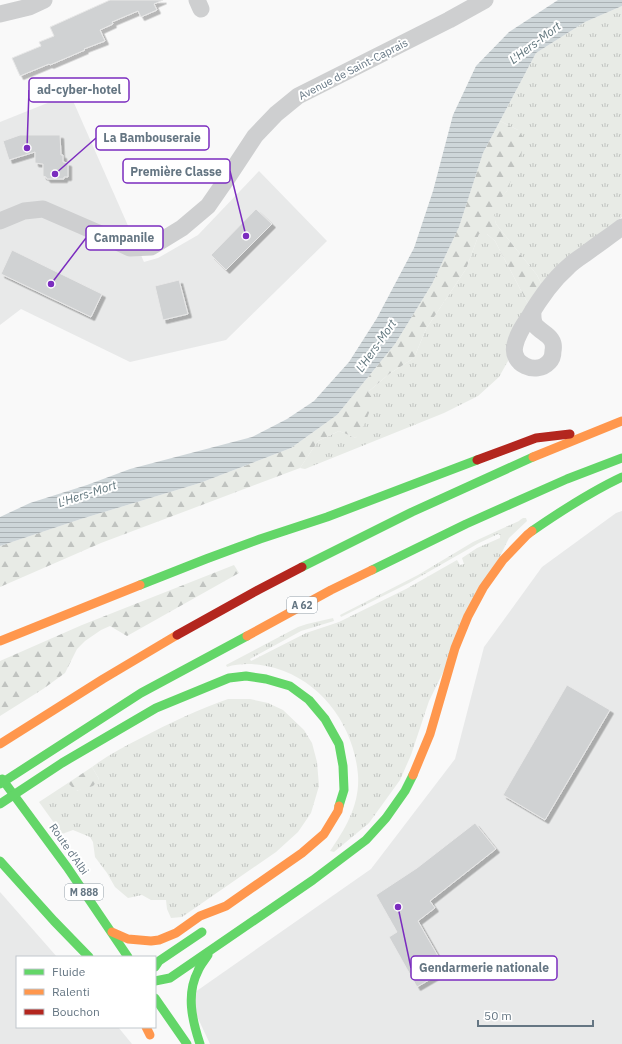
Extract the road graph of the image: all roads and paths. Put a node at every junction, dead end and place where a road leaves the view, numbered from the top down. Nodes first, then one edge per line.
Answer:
1 (44, 0) edge
2 (485, 0) edge
3 (0, 14) edge
4 (0, 221) edge
5 (622, 227) edge
6 (533, 310) dead end
7 (622, 421) edge
8 (595, 431) junction
9 (622, 458) edge
10 (622, 477) edge
11 (0, 642) edge
12 (0, 744) edge
13 (0, 777) edge
14 (0, 784) edge
15 (0, 804) edge
16 (0, 861) edge
17 (226, 906) junction
18 (112, 932) junction
19 (213, 949) junction
20 (88, 956) edge
21 (127, 956) edge
22 (156, 966) edge
23 (156, 981) edge
24 (156, 999) edge
25 (146, 1030) edge
26 (157, 1044) edge
27 (187, 1044) edge
28 (200, 1044) edge

1 - 3 street
2 - 4 street, Avenue de Saint-Caprais
5 - 6 street
7 - 8 main road
8 - 11 main road
8 - 12 main road
9 - 14 main road, A 62
10 - 19 main road
13 - 18 main road, Route d'Albi / M 888
15 - 17 main road
16 - 20 main road
17 - 18 main road
17 - 22 main road
18 - 21 main road, Route d'Albi / M 888
19 - 23 main road
19 - 28 main road
24 - 27 main road
25 - 26 main road

